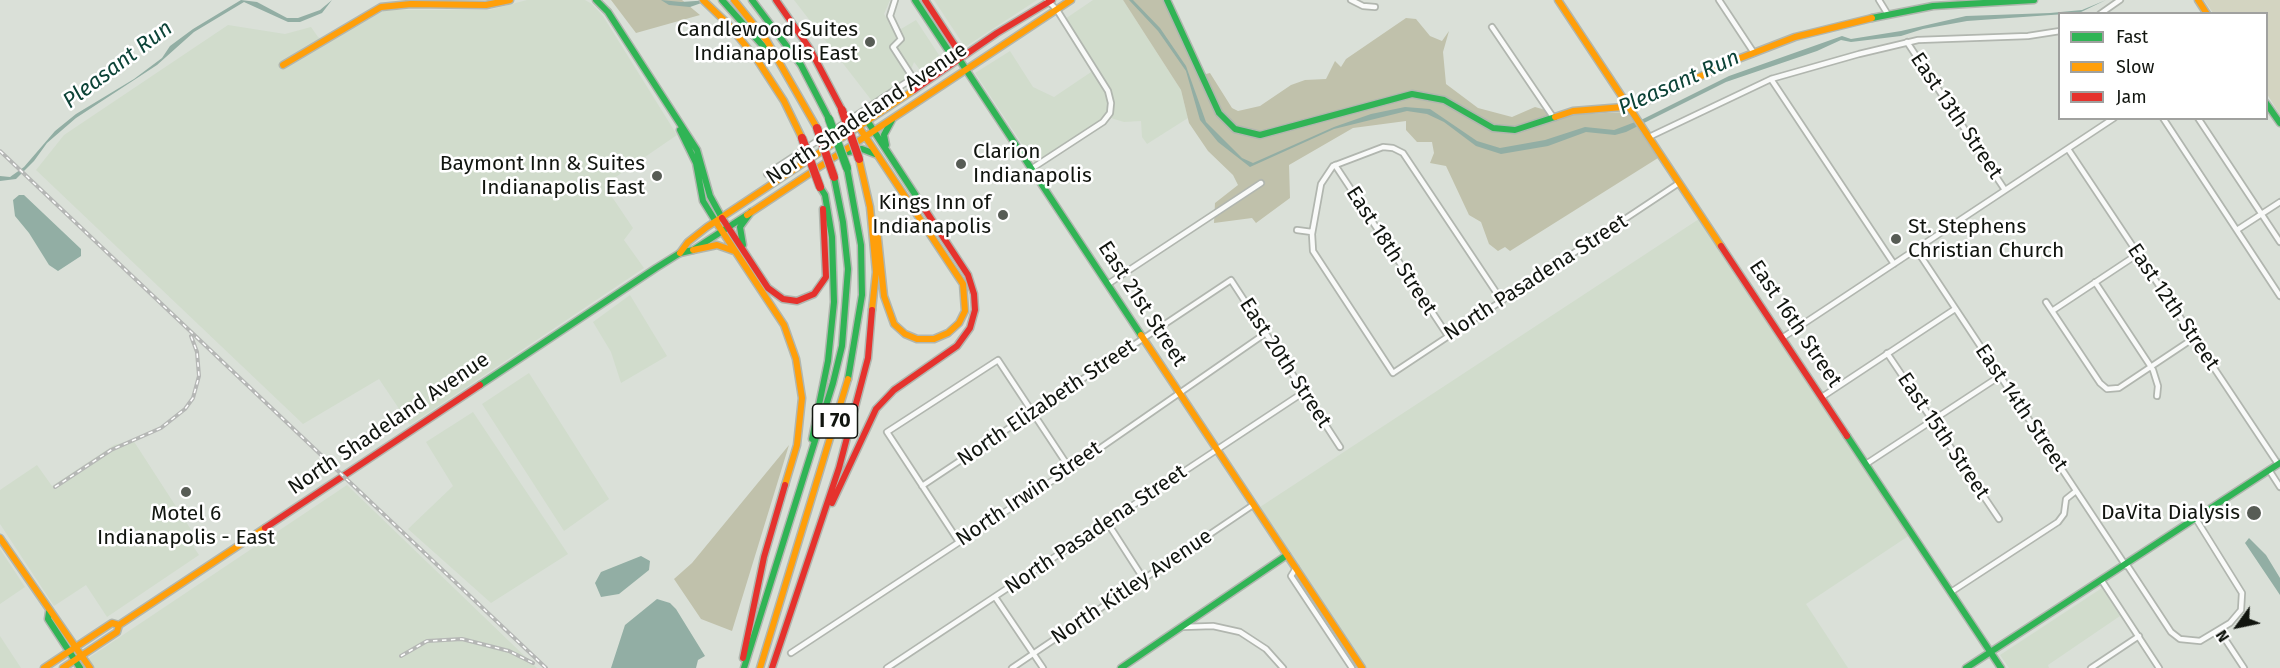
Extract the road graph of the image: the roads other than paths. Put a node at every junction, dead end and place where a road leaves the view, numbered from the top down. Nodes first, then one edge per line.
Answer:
1 (510, 0) edge
2 (596, 0) edge
3 (703, 0) edge
4 (752, 0) edge
5 (776, 0) edge
6 (895, 0) edge
7 (915, 0) edge
8 (925, 0) edge
9 (1071, 0) edge
10 (1167, 0) edge
11 (1351, 0) edge
12 (1558, 0) edge
13 (1719, 0) edge
14 (1879, 0) edge
15 (2034, 0) edge
16 (2120, 0) edge
17 (1049, 1) edge
18 (411, 2) edge
19 (730, 3) edge
20 (1375, 7) dead end
21 (1057, 10) junction
22 (2103, 12) edge
23 (1887, 13) junction
24 (1492, 27) dead end
25 (2058, 32) edge
26 (1907, 42) junction
27 (1754, 52) junction
28 (959, 58) junction
29 (283, 65) dead end
30 (966, 70) junction
31 (1771, 79) junction
32 (2268, 106) edge
33 (1629, 107) junction
34 (1552, 117) junction
35 (892, 120) junction
36 (2111, 120) edge
37 (2164, 120) edge
38 (2199, 120) edge
39 (868, 122) junction
40 (2280, 123) edge
41 (859, 127) junction
42 (874, 131) junction
43 (1647, 134) junction
44 (866, 136) junction
45 (2068, 149) junction
46 (889, 152) junction
47 (839, 154) junction
48 (879, 157) junction
49 (1335, 165) junction
50 (1031, 169) junction
51 (768, 174) dead end
52 (1261, 183) dead end
53 (1679, 183) junction
54 (820, 187) junction
55 (2006, 190) junction
56 (2280, 202) edge
57 (870, 207) junction
58 (751, 212) junction
59 (2261, 214) junction
60 (719, 220) junction
61 (725, 229) junction
62 (1297, 230) dead end
63 (2237, 230) junction
64 (1312, 232) junction
65 (2280, 242) edge
66 (1916, 249) junction
67 (693, 250) junction
68 (680, 253) junction
69 (2138, 254) junction
70 (743, 255) junction
71 (1894, 264) junction
72 (1231, 280) joint
73 (2095, 282) junction
74 (1107, 284) junction
75 (2280, 296) edge
76 (1502, 301) junction
77 (2046, 302) dead end
78 (1955, 309) junction
79 (2052, 310) junction
80 (1266, 333) junction
81 (1448, 336) junction
82 (1782, 338) junction
83 (2194, 338) junction
84 (1143, 339) junction
85 (1887, 353) junction
86 (2151, 367) junction
87 (1393, 373) junction
88 (2000, 376) junction
89 (1391, 379) dead end
90 (1304, 392) junction
91 (1179, 393) junction
92 (2157, 396) dead end
93 (1822, 397) junction
94 (1033, 413) junction
95 (1932, 421) junction
96 (1340, 447) dead end
97 (1216, 450) junction
98 (809, 461) junction
99 (1866, 464) junction
100 (2279, 464) edge
101 (1070, 469) junction
102 (2269, 470) junction
103 (922, 486) junction
104 (2280, 487) edge
105 (2076, 491) junction
106 (1252, 505) junction
107 (1999, 519) dead end
108 (2196, 519) junction
109 (1107, 522) junction
110 (819, 532) junction
111 (0, 538) edge
112 (959, 542) junction
113 (1287, 555) junction
114 (2126, 565) junction
115 (1296, 568) junction
116 (1143, 578) junction
117 (2102, 581) junction
118 (1951, 592) junction
119 (995, 597) junction
120 (119, 625) junction
121 (1182, 627) junction
122 (2219, 630) junction
123 (2139, 636) junction
124 (73, 649) junction
125 (1991, 652) junction
126 (791, 653) dead end
127 (1033, 654) junction
128 (78, 658) junction
129 (44, 668) edge
130 (63, 668) edge
131 (80, 668) edge
132 (90, 668) edge
133 (743, 668) edge
134 (760, 668) edge
135 (772, 668) edge
136 (887, 668) edge
137 (1012, 668) edge
138 (1043, 668) edge
139 (1121, 668) edge
140 (1282, 668) edge
141 (1352, 668) edge
142 (1362, 668) edge
143 (1966, 668) edge
144 (2001, 668) edge
145 (2091, 668) edge
146 (2159, 668) edge
147 (2244, 668) edge

1 - 18 main road
2 - 60 main road
3 - 54 main road, bridge
4 - 134 main road, I 70, bridge
5 - 57 main road, bridge
6 - 51 street
7 - 28 main road, East 21st Street
8 - 28 main road, East 21st Street
9 - 21 main road, North Shadeland Avenue
10 - 34 main road
11 - 20 street
12 - 33 main road, East 16th Street
13 - 27 street
14 - 23 street
15 - 23 main road
16 - 22 street
17 - 21 street
17 - 28 main road, North Shadeland Avenue
18 - 29 main road
19 - 98 main road, I 70, bridge
21 - 30 main road, North Shadeland Avenue
21 - 50 street
23 - 27 main road
24 - 34 street
25 - 26 street
26 - 31 street
26 - 55 street, East 13th Street
27 - 33 main road
28 - 30 main road, East 21st Street
28 - 39 main road, North Shadeland Avenue
30 - 35 main road, North Shadeland Avenue
30 - 50 main road, East 21st Street
31 - 43 street
31 - 71 street
32 - 40 main road
33 - 34 main road
33 - 43 main road, East 16th Street
35 - 42 main road, North Shadeland Avenue
35 - 46 main road
36 - 45 street
37 - 63 street
38 - 59 street
39 - 41 main road, North Shadeland Avenue
39 - 42 main road
41 - 44 main road
41 - 60 main road, North Shadeland Avenue
42 - 44 main road, North Shadeland Avenue
42 - 46 main road
43 - 53 main road, East 16th Street
44 - 47 main road, North Shadeland Avenue
44 - 48 main road
45 - 55 street
45 - 69 street, East 12th Street
46 - 110 main road
47 - 48 main road
47 - 58 main road, North Shadeland Avenue
48 - 57 main road
49 - 64 street
49 - 76 street
49 - 81 street, East 18th Street
50 - 74 main road, East 21st Street
52 - 74 street
53 - 76 street, North Pasadena Street
53 - 82 main road, East 16th Street
54 - 70 main road
54 - 98 main road
55 - 66 street
56 - 59 street
57 - 110 main road
58 - 61 main road, North Shadeland Avenue
58 - 70 main road
59 - 63 street
59 - 65 street
60 - 61 main road
60 - 68 main road, North Shadeland Avenue
61 - 67 main road, North Shadeland Avenue
61 - 70 main road
62 - 64 street
63 - 75 street
64 - 87 street
66 - 71 street
66 - 78 street, East 14th Street
67 - 68 main road, North Shadeland Avenue
67 - 70 main road
68 - 120 main road, North Shadeland Avenue
69 - 73 street
69 - 83 street, East 12th Street
70 - 133 main road
71 - 82 street
72 - 80 street, East 20th Street
72 - 84 street, North Elizabeth Street
73 - 79 street
73 - 86 street
74 - 84 main road, East 21st Street
76 - 81 street, North Pasadena Street
77 - 79 street
78 - 85 street
78 - 88 street, East 14th Street
79 - 86 street
80 - 90 street, East 20th Street
80 - 91 street, North Irwin Street
81 - 87 street, North Pasadena Street
82 - 93 main road, East 16th Street
83 - 86 street
83 - 100 street, East 12th Street
84 - 91 main road, East 21st Street
84 - 94 street, North Elizabeth Street
85 - 93 street
85 - 95 street, East 15th Street
86 - 92 street
87 - 89 street
88 - 95 street
88 - 105 street, East 14th Street
90 - 96 street, East 20th Street
90 - 97 street, North Pasadena Street
91 - 97 main road, East 21st Street
91 - 101 street, North Irwin Street
93 - 99 main road, East 16th Street
94 - 101 street
94 - 103 street, North Elizabeth Street
94 - 103 street
95 - 99 street
95 - 107 street, East 15th Street
97 - 106 main road, East 21st Street
97 - 109 street, North Pasadena Street
98 - 133 main road, I 70
99 - 118 main road, East 16th Street
100 - 102 main road
101 - 112 street, North Irwin Street
102 - 104 street
102 - 108 main road
103 - 112 street
105 - 114 street, East 14th Street
105 - 118 street
106 - 113 main road, East 21st Street
106 - 116 street, North Kitley Avenue
108 - 114 main road
108 - 122 street
109 - 116 street
109 - 119 street, North Pasadena Street
110 - 135 main road
111 - 124 main road
112 - 126 street, North Irwin Street
113 - 115 main road, East 21st Street
113 - 121 main road
114 - 117 main road
114 - 122 street, East 14th Street
115 - 141 street, East 21st Street
115 - 142 main road, East 21st Street
116 - 127 street, North Kitley Avenue
117 - 123 street
117 - 125 main road
118 - 125 main road, East 16th Street
119 - 127 street
119 - 136 street, North Pasadena Street
120 - 124 main road, North Shadeland Avenue
120 - 128 main road, North Shadeland Avenue
121 - 139 main road
121 - 140 street
122 - 147 street
123 - 145 street
123 - 146 street
124 - 128 main road
124 - 129 main road, North Shadeland Avenue
125 - 143 main road
125 - 144 main road, East 16th Street
127 - 137 street, North Kitley Avenue
127 - 138 street
128 - 130 main road, North Shadeland Avenue
128 - 131 main road
128 - 132 main road

